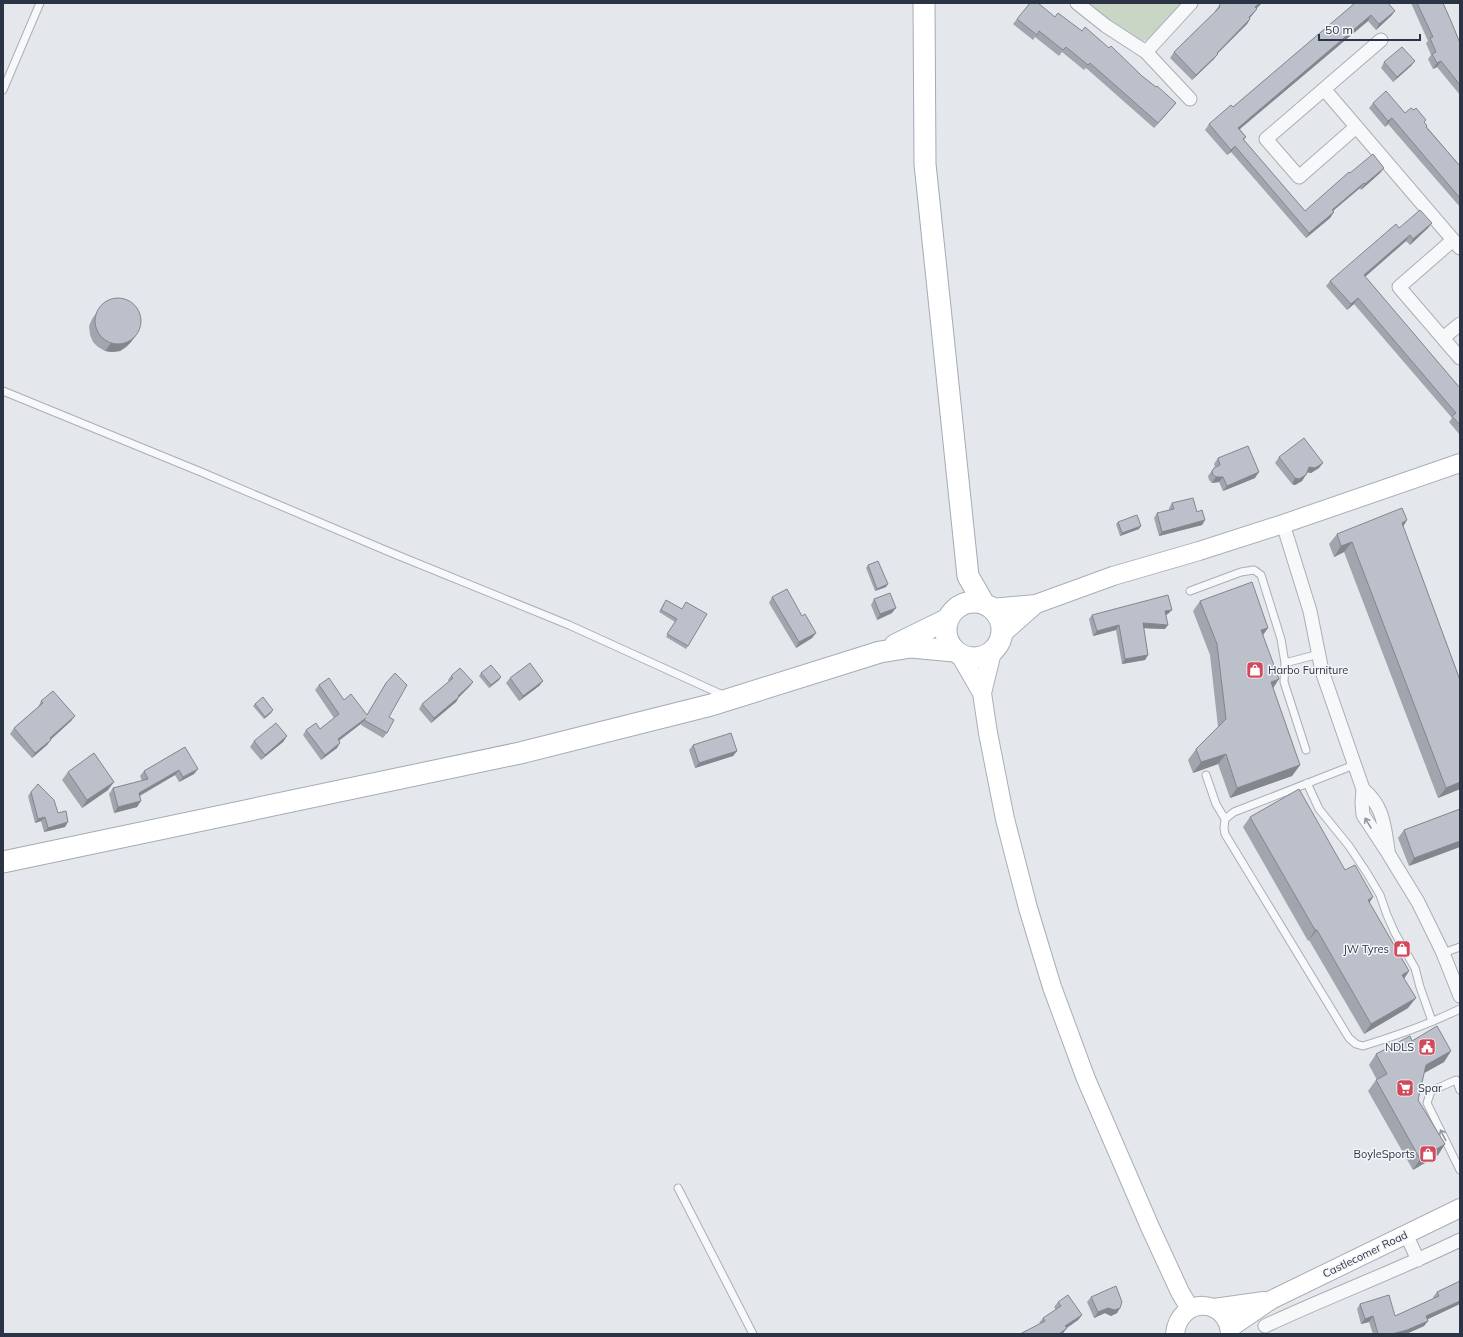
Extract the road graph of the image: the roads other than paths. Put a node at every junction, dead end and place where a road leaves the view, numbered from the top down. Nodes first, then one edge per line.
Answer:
1 (40, 3) edge
2 (924, 3) edge
3 (1076, 3) edge
4 (1191, 3) edge
5 (1381, 40) dead end
6 (1146, 52) junction
7 (1324, 89) junction
8 (3, 90) edge
9 (1190, 99) dead end
10 (1356, 127) junction
11 (1456, 244) edge
12 (1460, 324) edge
13 (1443, 338) junction
14 (1460, 358) edge
15 (3, 391) edge
16 (1460, 463) edge
17 (1283, 524) junction
18 (968, 576) junction
19 (1190, 591) dead end
20 (1036, 604) junction
21 (987, 606) junction
22 (952, 614) junction
23 (1002, 634) junction
24 (880, 652) junction
25 (992, 652) junction
26 (957, 653) junction
27 (1319, 654) junction
28 (1285, 663) junction
29 (982, 693) junction
30 (730, 699) junction
31 (1306, 750) dead end
32 (1354, 765) junction
33 (1206, 775) edge
34 (1307, 783) junction
35 (1225, 819) junction
36 (3, 862) edge
37 (1460, 947) edge
38 (1443, 953) junction
39 (1460, 996) edge
40 (1460, 1009) edge
41 (1432, 1020) junction
42 (1460, 1090) edge
43 (1460, 1170) edge
44 (678, 1188) dead end
45 (1460, 1208) edge
46 (1406, 1234) junction
47 (1460, 1240) edge
48 (1418, 1260) junction
49 (1271, 1300) junction
50 (1214, 1308) junction
51 (1190, 1309) junction
52 (1265, 1326) dead end
53 (1230, 1331) edge
54 (753, 1334) edge
55 (1175, 1334) edge

1 - 8 lane
2 - 18 main road
3 - 6 street
4 - 6 street
5 - 7 street
6 - 9 street
7 - 10 street
7 - 10 street
10 - 11 street
11 - 13 street
12 - 13 street
13 - 14 street
15 - 30 lane
16 - 17 main road
17 - 20 main road
17 - 27 street
18 - 21 main road
18 - 22 main road
19 - 28 lane
20 - 21 main road
20 - 23 main road
21 - 22 main road
21 - 23 main road
22 - 24 main road
22 - 26 main road
23 - 25 main road
24 - 26 main road
24 - 30 main road
25 - 26 main road
25 - 29 main road
26 - 29 main road
27 - 28 lane
27 - 32 street
28 - 31 lane
29 - 51 main road
30 - 36 main road
32 - 34 lane
32 - 38 street
33 - 35 lane
34 - 35 lane
34 - 41 lane
35 - 41 lane
37 - 38 lane
38 - 39 street
40 - 41 lane
43 -> 42 lane
44 - 54 lane
45 - 46 main road, Castlecomer Road
46 - 48 street
46 - 49 main road, Castlecomer Road
47 - 48 street
48 - 52 street
49 - 50 main road, Castlecomer Road
49 - 53 main road, Castlecomer Road
50 - 51 main road, Castlecomer Road
50 - 53 main road
51 - 55 main road

